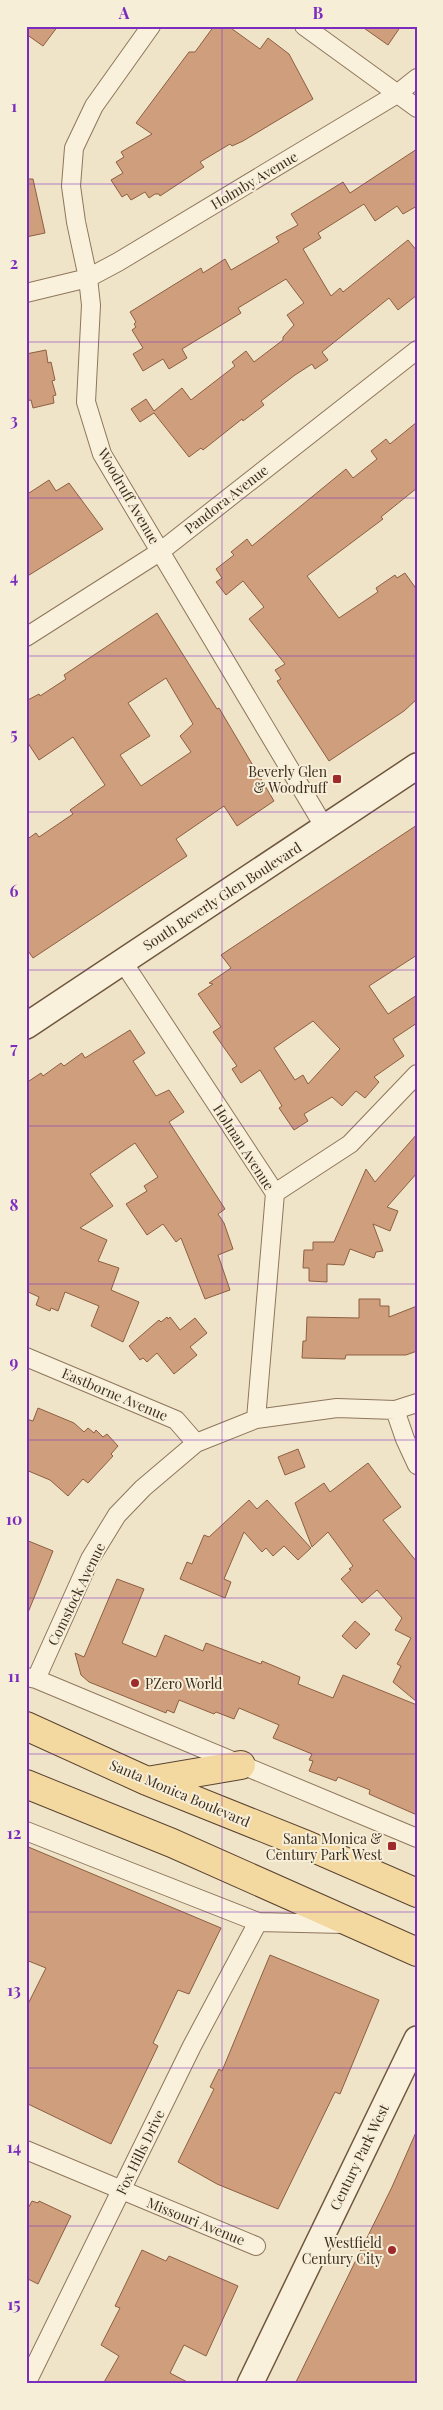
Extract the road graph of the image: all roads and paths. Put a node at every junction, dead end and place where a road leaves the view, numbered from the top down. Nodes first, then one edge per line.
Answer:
1 (151, 26) edge
2 (304, 26) edge
3 (417, 78) edge
4 (397, 94) junction
5 (417, 108) edge
6 (88, 278) junction
7 (26, 293) edge
8 (417, 350) edge
9 (161, 551) junction
10 (26, 637) edge
11 (417, 766) edge
12 (325, 828) junction
13 (123, 962) junction
14 (26, 1026) edge
15 (417, 1074) edge
16 (275, 1193) junction
17 (26, 1357) edge
18 (417, 1404) edge
19 (396, 1410) junction
20 (256, 1419) junction
21 (196, 1443) junction
22 (417, 1465) edge
23 (31, 1678) edge
24 (26, 1726) edge
25 (241, 1765) junction
26 (147, 1781) junction
27 (26, 1784) edge
28 (26, 1831) edge
29 (417, 1838) edge
30 (416, 1893) edge
31 (258, 1922) junction
32 (358, 1924) junction
33 (417, 1952) edge
34 (417, 2039) edge
35 (26, 2150) edge
36 (121, 2190) junction
37 (256, 2246) dead end
38 (26, 2384) edge
39 (250, 2384) edge

1 - 6 street, Woodruff Avenue
2 - 4 street
3 - 4 street, Holmby Avenue
4 - 5 street
4 - 6 street, Holmby Avenue
6 - 7 street, Holmby Avenue
6 - 9 street, Woodruff Avenue
8 - 9 street, Pandora Avenue
9 - 10 street, Pandora Avenue
9 - 12 street, Woodruff Avenue
11 - 12 main road, South Beverly Glen Boulevard
12 - 13 main road, South Beverly Glen Boulevard
13 - 14 main road, South Beverly Glen Boulevard
13 - 16 street, Holman Avenue
15 - 16 street
16 - 20 street, Holman Avenue
17 - 21 street, Eastborne Avenue
18 - 19 street, Comstock Avenue
19 - 20 street, Comstock Avenue
19 - 22 street
20 - 21 street, Comstock Avenue
21 - 23 street, Comstock Avenue
23 - 25 street
24 - 26 main road, Santa Monica Boulevard
25 - 26 main road
25 - 29 street
26 - 30 main road, Santa Monica Boulevard
27 - 32 main road
28 - 31 street
31 - 32 street
31 - 36 street, Fox Hills Drive
32 - 33 main road
34 - 39 main road, Century Park West
35 - 36 street, Missouri Avenue
36 - 37 street, Missouri Avenue
36 - 38 street, Fox Hills Drive

